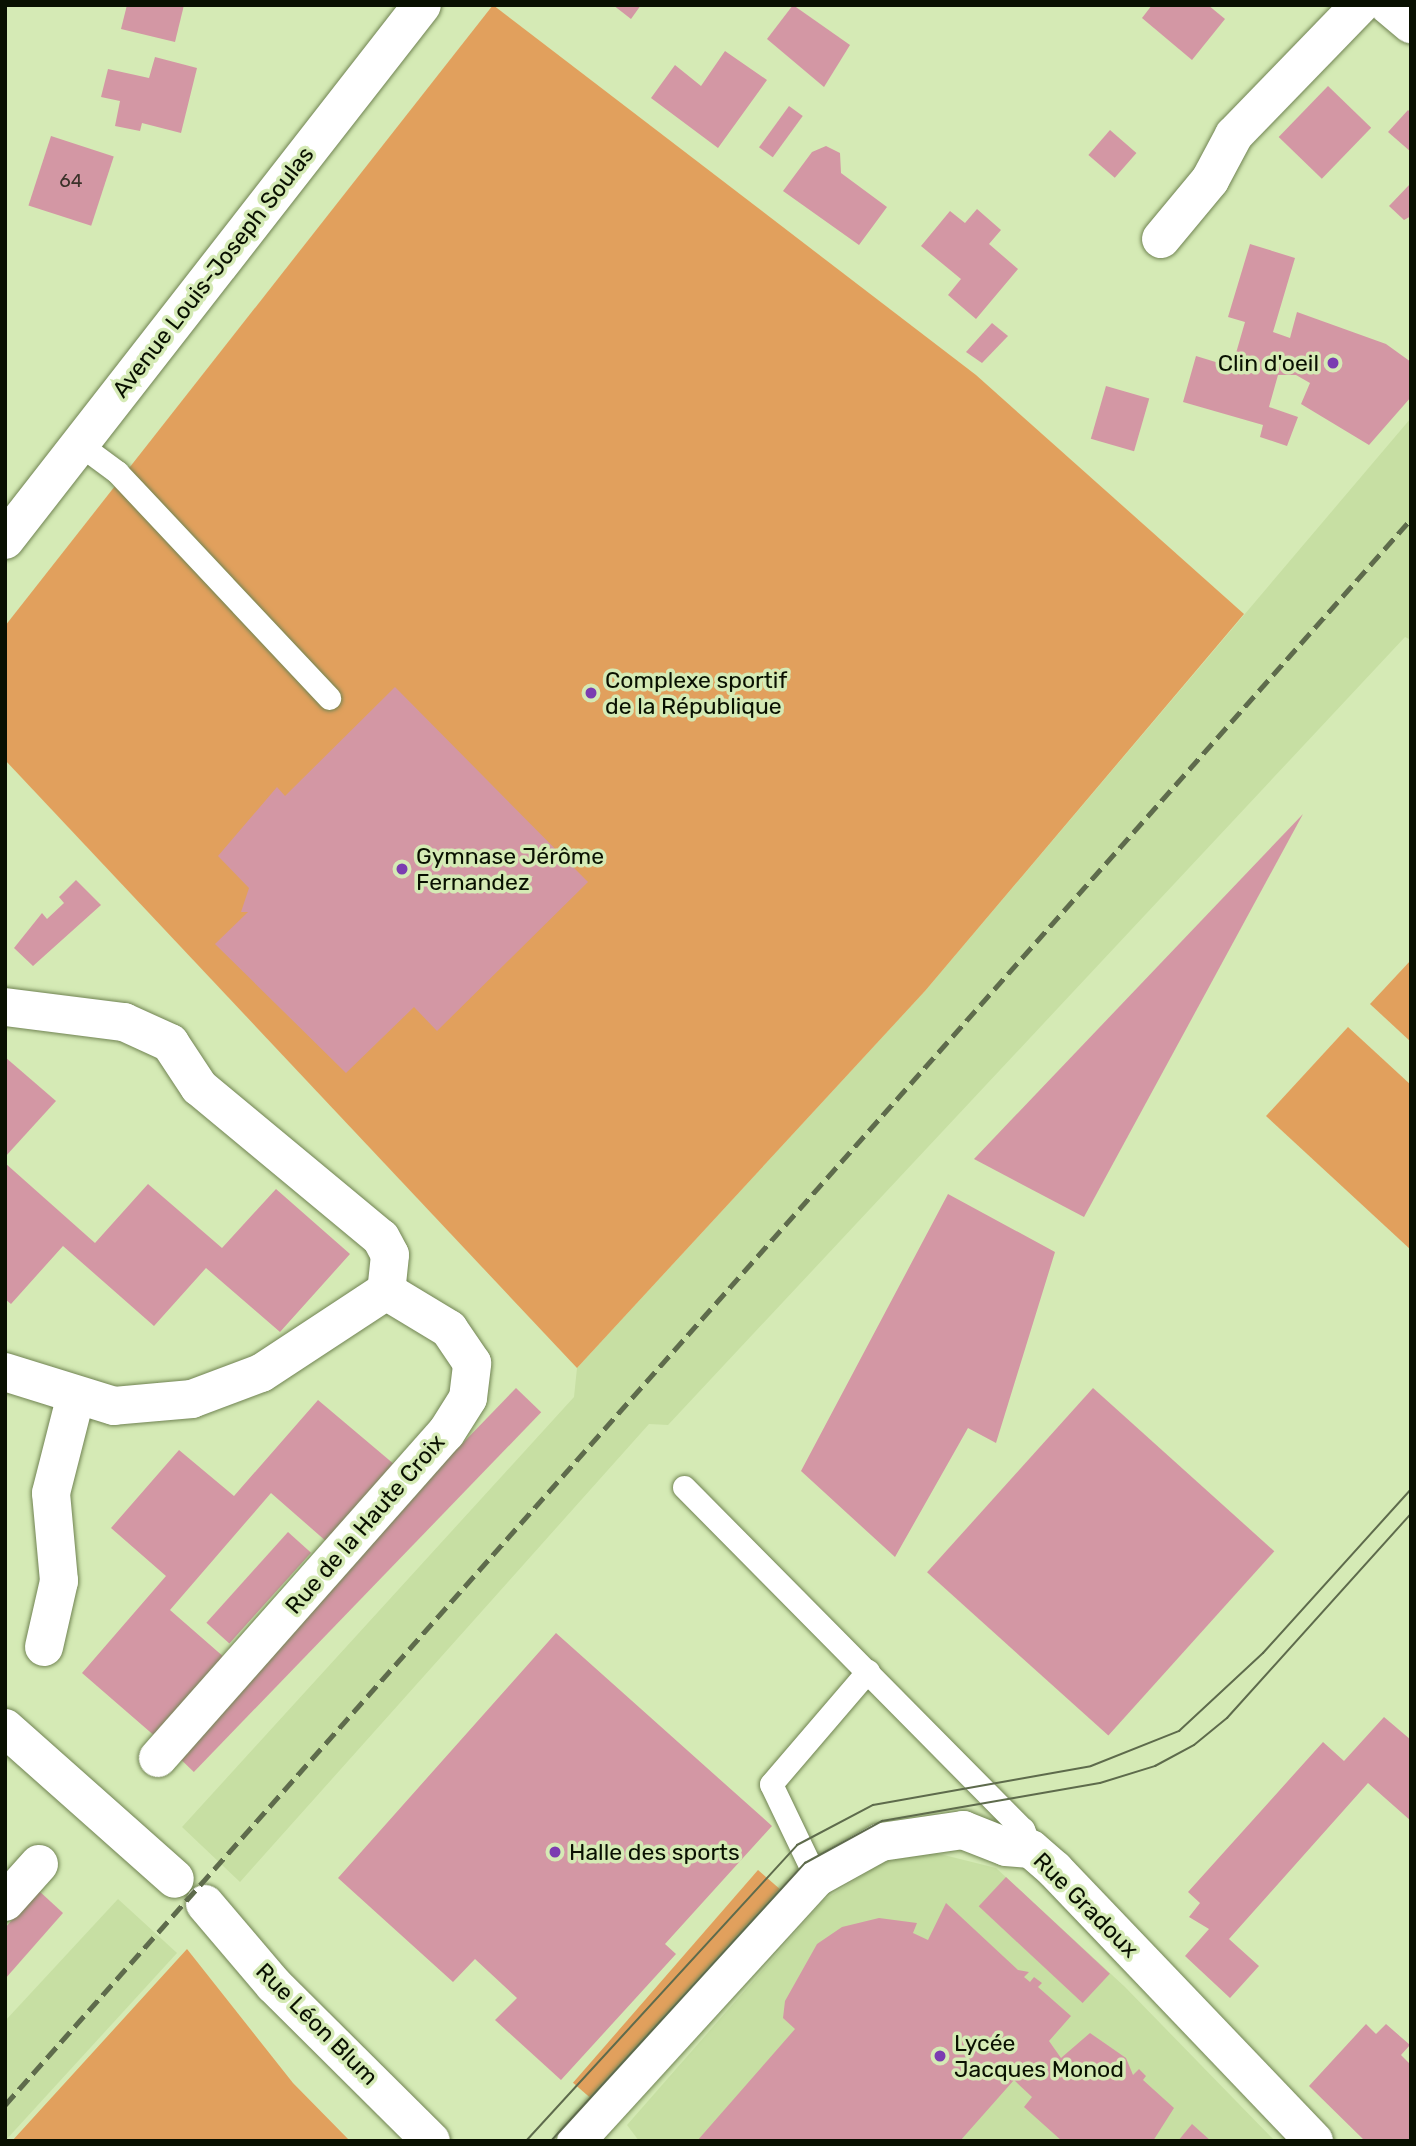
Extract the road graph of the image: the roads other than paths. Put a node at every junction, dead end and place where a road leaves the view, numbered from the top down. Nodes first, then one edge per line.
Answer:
1 (422, 5) edge
2 (1360, 5) edge
3 (1388, 5) edge
4 (1411, 24) edge
5 (1161, 239) dead end
6 (78, 443) junction
7 (6, 538) edge
8 (329, 698) dead end
9 (5, 1007) edge
10 (386, 1291) junction
11 (5, 1372) edge
12 (75, 1399) junction
13 (684, 1487) dead end
14 (44, 1647) dead end
15 (868, 1671) junction
16 (5, 1728) edge
17 (158, 1758) dead end
18 (1031, 1849) junction
19 (39, 1864) dead end
20 (816, 1878) junction
21 (175, 1879) dead end
22 (5, 1902) edge
23 (205, 1904) dead end
24 (416, 2135) edge
25 (576, 2141) edge
26 (1314, 2141) edge

1 - 6 street, Avenue Louis-Joseph Soulas
2 - 5 street
3 - 4 street
6 - 7 street, Avenue Louis-Joseph Soulas
6 - 8 lane
9 - 10 street
10 - 12 street
10 - 17 street, Rue de la Haute Croix
11 - 12 street
12 - 14 street
13 - 15 lane
15 - 18 lane
15 - 20 lane
16 - 21 street
18 - 20 street, Rue Gradoux
18 - 26 street, Rue Gradoux
19 - 22 street
20 - 25 street, Rue Gradoux
23 - 24 street, Rue Léon Blum

